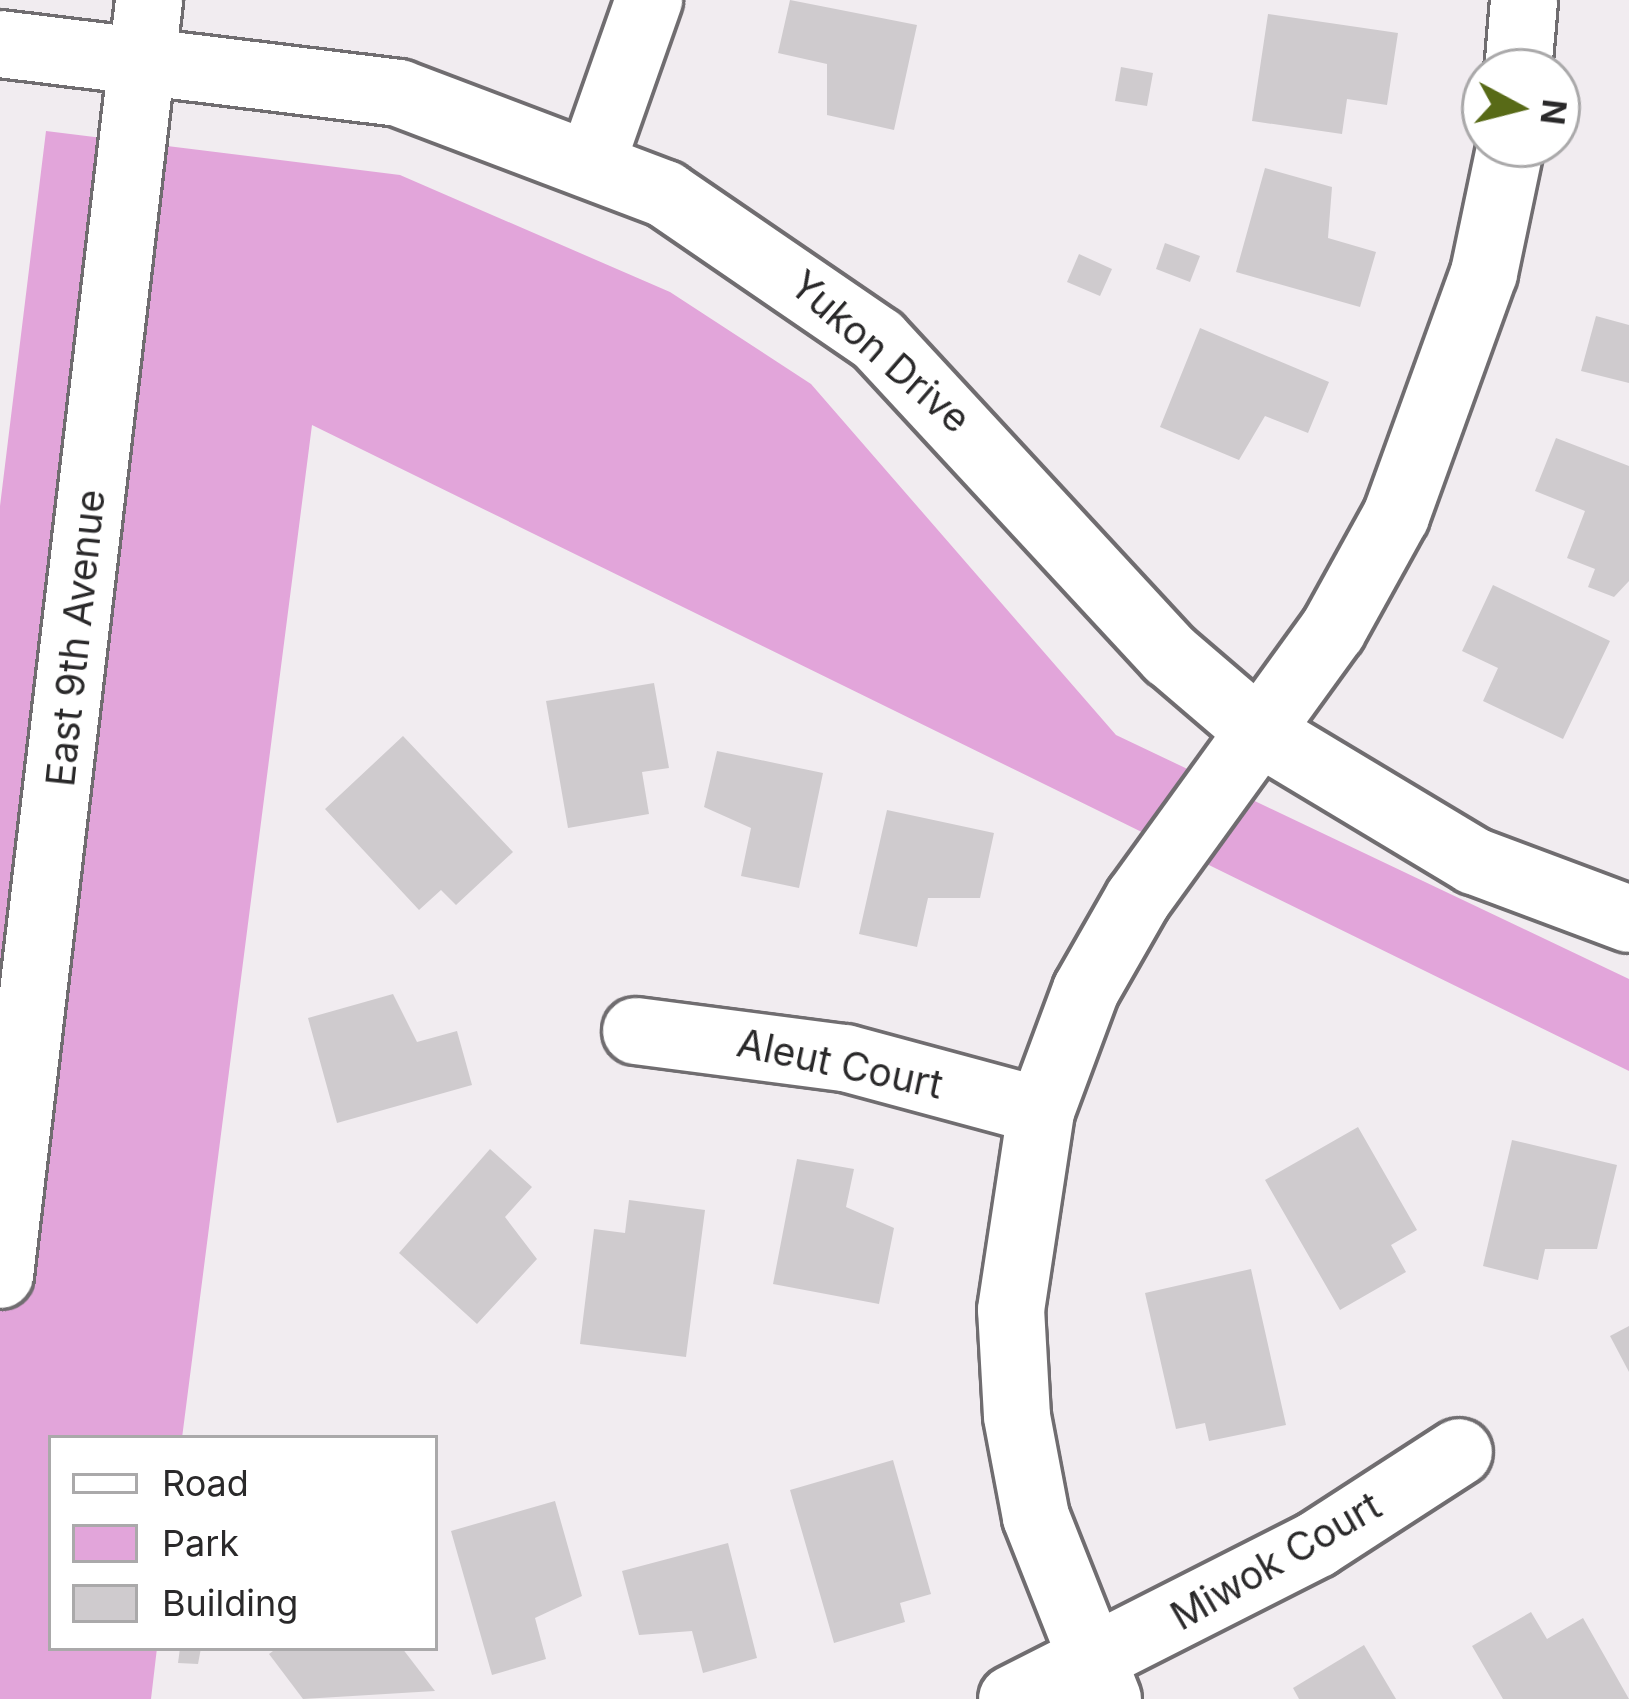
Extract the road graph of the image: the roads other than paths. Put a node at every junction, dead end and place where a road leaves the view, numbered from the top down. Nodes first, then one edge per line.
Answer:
1 (649, 0) edge
2 (1524, 0) edge
3 (145, 30) edge
4 (0, 44) edge
5 (1520, 48) edge
6 (593, 159) junction
7 (1505, 168) edge
8 (1262, 733) junction
9 (1629, 919) edge
10 (636, 1031) dead end
11 (1041, 1111) junction
12 (0, 1275) edge
13 (1459, 1452) dead end
14 (1099, 1681) edge
15 (1012, 1699) edge

1 - 6 street
2 - 5 street
3 - 4 street, Yukon Drive
3 - 6 street, Yukon Drive
3 - 12 street, East 9th Avenue
6 - 8 street, Yukon Drive
7 - 8 street
8 - 9 street, Yukon Drive
8 - 11 street
10 - 11 street, Aleut Court
11 - 14 street
13 - 14 street, Miwok Court
14 - 15 street, Miwok Court

